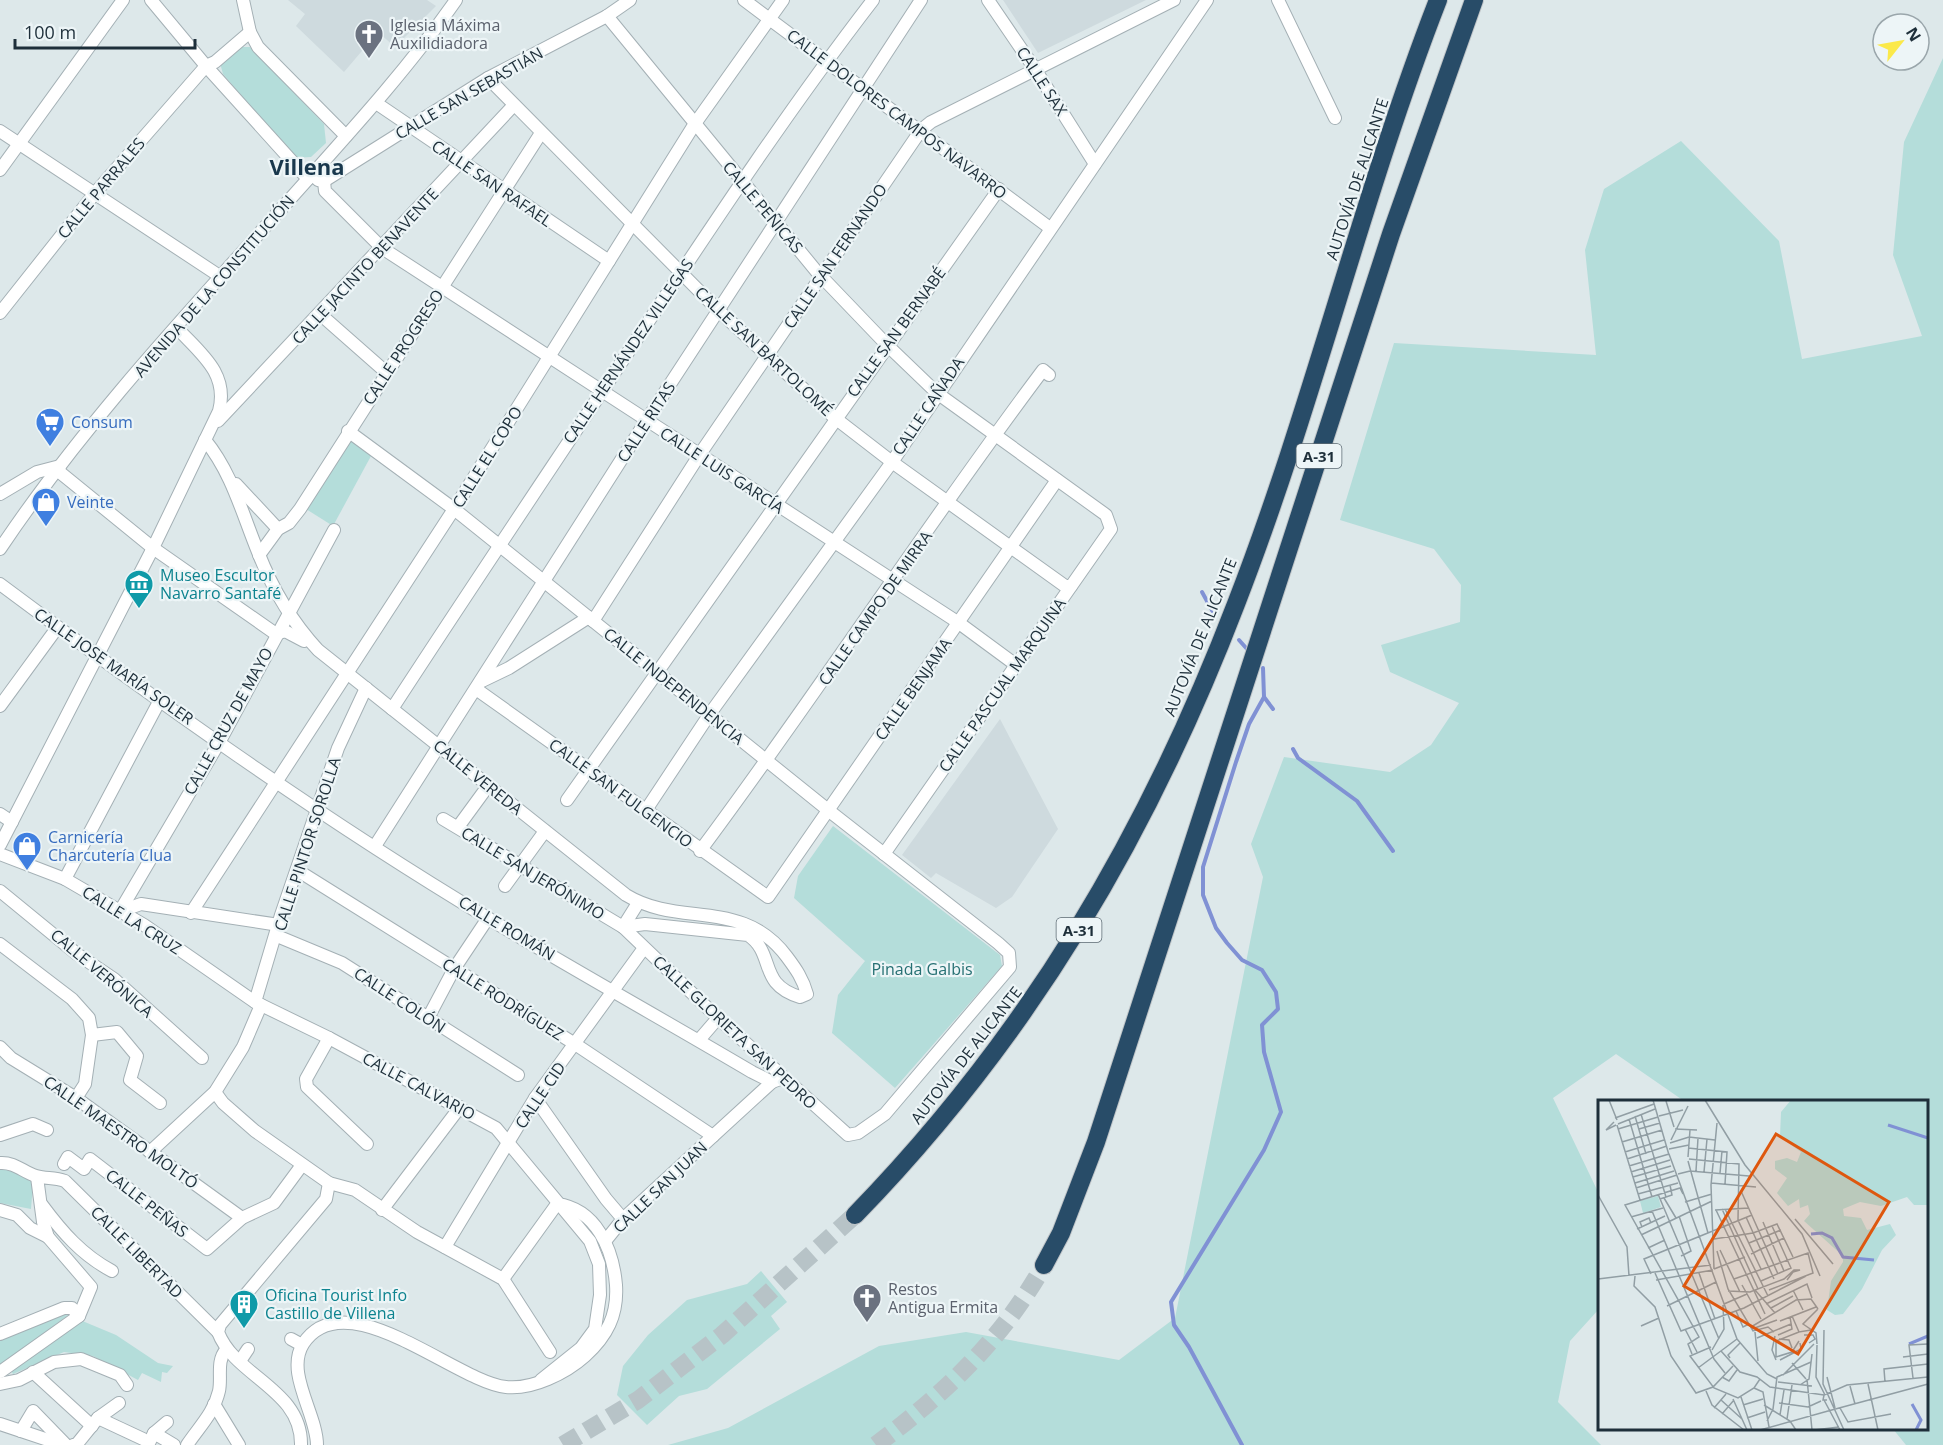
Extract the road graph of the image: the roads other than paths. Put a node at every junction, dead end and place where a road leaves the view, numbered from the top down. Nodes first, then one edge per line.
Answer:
1 (123, 0) edge
2 (151, 0) edge
3 (243, 0) edge
4 (456, 0) edge
5 (630, 0) edge
6 (744, 0) edge
7 (783, 0) edge
8 (873, 0) edge
9 (921, 0) edge
10 (988, 0) edge
11 (1174, 0) edge
12 (1207, 0) edge
13 (1278, 0) edge
14 (1438, 0) edge
15 (1474, 0) edge
16 (607, 16) junction
17 (768, 18) junction
18 (250, 32) junction
19 (826, 61) junction
20 (206, 66) junction
21 (1035, 69) junction
22 (488, 78) junction
23 (864, 88) junction
24 (376, 103) junction
25 (513, 106) junction
26 (1335, 118) dead end
27 (694, 125) junction
28 (409, 127) junction
29 (921, 130) junction
30 (0, 131) edge
31 (541, 133) junction
32 (346, 136) junction
33 (19, 143) junction
34 (461, 162) junction
35 (1095, 164) junction
36 (0, 170) edge
37 (308, 179) junction
38 (324, 181) junction
39 (742, 182) junction
40 (999, 189) junction
41 (505, 191) junction
42 (95, 193) junction
43 (633, 222) junction
44 (775, 222) junction
45 (1050, 228) junction
46 (382, 248) junction
47 (609, 261) junction
48 (681, 272) junction
49 (821, 276) junction
50 (221, 277) junction
51 (442, 286) junction
52 (718, 310) junction
53 (0, 313) edge
54 (320, 314) junction
55 (176, 327) junction
56 (887, 345) junction
57 (767, 355) junction
58 (550, 357) junction
59 (387, 373) junction
60 (1049, 375) dead end
61 (603, 390) junction
62 (937, 393) junction
63 (835, 418) junction
64 (646, 421) junction
65 (215, 424) junction
66 (348, 431) junction
67 (994, 436) junction
68 (205, 440) junction
69 (700, 454) junction
70 (892, 462) junction
71 (59, 468) junction
72 (230, 478) junction
73 (1057, 480) junction
74 (0, 494) edge
75 (948, 503) junction
76 (776, 504) junction
77 (454, 510) junction
78 (1106, 514) joint
79 (278, 529) junction
80 (334, 530) dead end
81 (833, 544) junction
82 (498, 545) junction
83 (153, 548) junction
84 (1012, 548) junction
85 (0, 549) edge
86 (259, 555) junction
87 (544, 581) junction
88 (894, 581) junction
89 (0, 584) edge
90 (1071, 586) junction
91 (288, 613) junction
92 (591, 619) junction
93 (959, 623) junction
94 (57, 628) junction
95 (276, 634) junction
96 (318, 650) junction
97 (98, 655) junction
98 (1016, 665) junction
99 (657, 671) junction
100 (346, 673) junction
101 (479, 685) junction
102 (366, 688) junction
103 (160, 700) junction
104 (0, 706) edge
105 (392, 709) junction
106 (709, 715) junction
107 (220, 741) junction
108 (439, 745) junction
109 (767, 761) junction
110 (589, 769) junction
111 (277, 780) junction
112 (488, 786) junction
113 (567, 800) dead end
114 (318, 809) junction
115 (646, 810) junction
116 (828, 810) junction
117 (0, 814) edge
118 (443, 819) dead end
119 (12, 822) junction
120 (458, 827) junction
121 (545, 831) junction
122 (0, 845) edge
123 (375, 846) junction
124 (700, 851) junction
125 (0, 854) edge
126 (884, 854) junction
127 (520, 865) junction
128 (297, 870) junction
129 (65, 879) junction
130 (505, 886) dead end
131 (0, 891) edge
132 (768, 897) joint
133 (638, 903) junction
134 (120, 911) junction
135 (191, 913) junction
136 (488, 918) junction
137 (623, 927) junction
138 (749, 929) junction
139 (278, 930) junction
140 (0, 944) edge
141 (644, 948) junction
142 (454, 969) junction
143 (615, 991) junction
144 (258, 1004) junction
145 (428, 1018) junction
146 (718, 1018) junction
147 (92, 1035) junction
148 (329, 1038) junction
149 (699, 1040) junction
150 (575, 1044) junction
151 (0, 1047) edge
152 (202, 1058) dead end
153 (518, 1075) dead end
154 (778, 1080) junction
155 (214, 1092) junction
156 (76, 1098) junction
157 (535, 1098) junction
158 (160, 1103) dead end
159 (460, 1107) junction
160 (47, 1130) dead end
161 (711, 1134) junction
162 (0, 1135) edge
163 (848, 1135) joint
164 (508, 1142) junction
165 (367, 1144) dead end
166 (150, 1152) junction
167 (1, 1162) edge
168 (64, 1164) dead end
169 (302, 1165) junction
170 (37, 1177) junction
171 (329, 1183) junction
172 (41, 1204) junction
173 (557, 1204) junction
174 (0, 1210) edge
175 (382, 1210) junction
176 (855, 1215) tunnel mouth
177 (242, 1218) junction
178 (622, 1219) junction
179 (48, 1237) junction
180 (606, 1240) junction
181 (445, 1247) junction
182 (1044, 1265) tunnel mouth
183 (112, 1271) dead end
184 (503, 1279) junction
185 (79, 1316) junction
186 (219, 1328) junction
187 (0, 1334) edge
188 (248, 1349) dead end
189 (226, 1350) junction
190 (550, 1352) dead end
191 (240, 1361) junction
192 (0, 1372) edge
193 (33, 1372) junction
194 (541, 1380) junction
195 (0, 1384) edge
196 (127, 1384) dead end
197 (118, 1403) dead end
198 (214, 1404) junction
199 (94, 1422) junction
200 (167, 1422) dead end
201 (0, 1424) edge
202 (21, 1431) junction
203 (147, 1441) edge
204 (71, 1445) edge
205 (174, 1445) edge
206 (187, 1445) edge
207 (239, 1445) edge
208 (301, 1445) edge
209 (316, 1445) edge

1 - 33 street
2 - 20 street
3 - 18 street
4 - 24 street, AVENIDA DE LA CONSTITUCIÓN
5 - 16 street, CALLE SAN SEBASTIÁN
6 - 17 street, CALLE DOLORES CAMPOS NAVARRO
7 - 17 street, CALLE EL COPO
8 - 19 street, CALLE HERNÁNDEZ VILLEGAS
9 - 23 street, CALLE RITAS
10 - 21 street, CALLE SAX
11 - 21 street, CALLE SAN FERNANDO
12 - 35 street, CALLE CAÑADA
13 - 26 street
14 - 176 highway, AUTOVÍA DE ALICANTE / A-31
15 - 182 highway, A-31
16 - 22 street, CALLE SAN SEBASTIÁN
16 - 27 street, CALLE PEÑICAS
17 - 19 street, CALLE DOLORES CAMPOS NAVARRO
17 - 27 street, CALLE EL COPO
18 - 20 street, CALLE PARRALES
18 - 32 street
19 - 23 street, CALLE DOLORES CAMPOS NAVARRO
19 - 39 street, CALLE HERNÁNDEZ VILLEGAS
20 - 37 street
20 - 42 street, CALLE PARRALES
21 - 29 street, CALLE SAN FERNANDO
21 - 35 street, CALLE SAX
22 - 25 street, CALLE SAN BARTOLOMÉ
22 - 28 street, CALLE SAN SEBASTIÁN
23 - 29 street, CALLE DOLORES CAMPOS NAVARRO
23 - 44 street, CALLE RITAS
24 - 28 street, CALLE SAN RAFAEL
24 - 32 street, AVENIDA DE LA CONSTITUCIÓN
25 - 31 street, CALLE SAN BARTOLOMÉ
25 - 34 street, CALLE JACINTO BENAVENTE
27 - 39 street, CALLE PEÑICAS
27 - 43 street, CALLE EL COPO
28 - 34 street, CALLE SAN RAFAEL
28 - 38 street, CALLE SAN SEBASTIÁN
29 - 40 street, CALLE DOLORES CAMPOS NAVARRO
29 - 49 street, CALLE SAN FERNANDO
30 - 33 street
31 - 41 street, CALLE PROGRESO
31 - 43 street, CALLE SAN BARTOLOMÉ
32 - 37 street, AVENIDA DE LA CONSTITUCIÓN
33 - 36 street
33 - 42 street
34 - 41 street, CALLE SAN RAFAEL
34 - 46 street, CALLE JACINTO BENAVENTE
35 - 45 street, CALLE CAÑADA
37 - 38 street
37 - 50 street, AVENIDA DE LA CONSTITUCIÓN
38 - 46 street, CALLE LUIS GARCÍA
39 - 44 street, CALLE PEÑICAS
39 - 48 street, CALLE HERNÁNDEZ VILLEGAS
40 - 45 street, CALLE DOLORES CAMPOS NAVARRO
40 - 56 street, CALLE SAN BERNABÉ
41 - 47 street, CALLE SAN RAFAEL
41 - 51 street, CALLE PROGRESO
42 - 50 street
42 - 53 street, CALLE PARRALES
43 - 47 street, CALLE EL COPO
43 - 48 street, CALLE SAN BARTOLOMÉ
44 - 49 street, CALLE PEÑICAS
44 - 52 street, CALLE RITAS
45 - 62 street, CALLE CAÑADA
46 - 51 street, CALLE LUIS GARCÍA
46 - 54 street, CALLE JACINTO BENAVENTE
47 - 58 street, CALLE EL COPO
48 - 52 street, CALLE SAN BARTOLOMÉ
48 - 61 street, CALLE HERNÁNDEZ VILLEGAS
49 - 56 street, CALLE PEÑICAS
49 - 57 street, CALLE SAN FERNANDO
50 - 55 street, AVENIDA DE LA CONSTITUCIÓN
51 - 58 street, CALLE LUIS GARCÍA
51 - 59 street, CALLE PROGRESO
52 - 57 street, CALLE SAN BARTOLOMÉ
52 - 64 street, CALLE RITAS
54 - 59 street
54 - 65 street, CALLE JACINTO BENAVENTE
55 - 65 street
55 - 71 street, AVENIDA DE LA CONSTITUCIÓN
56 - 62 street, CALLE PEÑICAS
56 - 63 street, CALLE SAN BERNABÉ
57 - 63 street, CALLE SAN BARTOLOMÉ
57 - 69 street, CALLE SAN FERNANDO
58 - 61 street, CALLE LUIS GARCÍA
58 - 77 street, CALLE EL COPO
59 - 66 street, CALLE PROGRESO
60 - 67 street, CALLE CAMPO DE MIRRA
61 - 64 street, CALLE LUIS GARCÍA
61 - 82 street, CALLE HERNÁNDEZ VILLEGAS
62 - 67 street, CALLE PEÑICAS
62 - 70 street, CALLE CAÑADA
63 - 70 street, CALLE SAN BARTOLOMÉ
63 - 76 street, CALLE SAN BERNABÉ
64 - 69 street, CALLE LUIS GARCÍA
64 - 87 street, CALLE RITAS
65 - 68 street
66 - 77 street, CALLE INDEPENDENCIA
66 - 79 street, CALLE PROGRESO
67 - 73 street, CALLE PEÑICAS
67 - 75 street, CALLE CAMPO DE MIRRA
68 - 72 street
68 - 83 street
69 - 76 street, CALLE LUIS GARCÍA
69 - 92 street, CALLE SAN FERNANDO
70 - 75 street, CALLE SAN BARTOLOMÉ
70 - 81 street, CALLE CAÑADA
71 - 74 street
71 - 83 street
71 - 85 street, AVENIDA DE LA CONSTITUCIÓN
72 - 79 street
72 - 86 street, CALLE VEREDA
73 - 78 street, CALLE PEÑICAS
73 - 84 street, CALLE BENJAMA
75 - 84 street, CALLE SAN BARTOLOMÉ
75 - 88 street, CALLE CAMPO DE MIRRA
76 - 81 street, CALLE LUIS GARCÍA
76 - 99 street, CALLE SAN BERNABÉ
77 - 82 street, CALLE INDEPENDENCIA
77 - 100 street, CALLE EL COPO
78 - 90 street, CALLE PASCUAL MARQUINA
79 - 86 street, CALLE PROGRESO
80 - 91 street, CALLE CRUZ DE MAYO
81 - 88 street, CALLE LUIS GARCÍA
81 - 106 street, CALLE CAÑADA
82 - 87 street, CALLE INDEPENDENCIA
82 - 105 street, CALLE HERNÁNDEZ VILLEGAS
83 - 95 street
83 - 97 street
84 - 90 street, CALLE SAN BARTOLOMÉ
84 - 93 street, CALLE BENJAMA
86 - 91 street, CALLE VEREDA
87 - 92 street, CALLE INDEPENDENCIA
87 - 101 street, CALLE RITAS
88 - 93 street, CALLE LUIS GARCÍA
88 - 109 street, CALLE CAMPO DE MIRRA
89 - 94 street, CALLE JOSE MARÍA SOLER
90 - 98 street, CALLE PASCUAL MARQUINA
91 - 95 street, CALLE CRUZ DE MAYO
91 - 96 street, CALLE VEREDA
92 - 99 street, CALLE INDEPENDENCIA
92 - 101 street, CALLE SAN FERNANDO
93 - 98 street, CALLE LUIS GARCÍA
93 - 116 street, CALLE BENJAMA
94 - 97 street, CALLE JOSE MARÍA SOLER
94 - 104 street
95 - 96 street, CALLE VEREDA
95 - 107 street, CALLE CRUZ DE MAYO
96 - 100 street, CALLE VEREDA
97 - 103 street, CALLE JOSE MARÍA SOLER
97 - 119 street
98 - 126 street, CALLE PASCUAL MARQUINA
99 - 106 street, CALLE INDEPENDENCIA
99 - 110 street, CALLE SAN BERNABÉ
100 - 102 street, CALLE VEREDA
100 - 111 street, CALLE EL COPO
101 - 108 street, CALLE RITAS
101 - 110 street, CALLE SAN FULGENCIO
102 - 105 street, CALLE VEREDA
102 - 114 street, CALLE PINTOR SOROLLA
103 - 107 street, CALLE JOSE MARÍA SOLER
103 - 129 street
105 - 108 street, CALLE VEREDA
106 - 109 street, CALLE INDEPENDENCIA
106 - 115 street, CALLE CAÑADA
107 - 111 street, CALLE JOSE MARÍA SOLER
107 - 134 street, CALLE CRUZ DE MAYO
108 - 112 street, CALLE VEREDA
108 - 123 street, CALLE RITAS
109 - 116 street, CALLE INDEPENDENCIA
109 - 124 street, CALLE CAMPO DE MIRRA
110 - 113 street, CALLE SAN BERNABÉ
110 - 115 street, CALLE SAN FULGENCIO
111 - 114 street, CALLE JOSE MARÍA SOLER
111 - 135 street, CALLE EL COPO
112 - 120 street
112 - 121 street, CALLE VEREDA
114 - 123 street, CALLE ROMÁN
114 - 128 street, CALLE PINTOR SOROLLA
115 - 124 street, CALLE SAN FULGENCIO
116 - 126 street, CALLE INDEPENDENCIA
116 - 132 street, CALLE BENJAMA
117 - 119 street
118 - 120 street, CALLE SAN JERÓNIMO
119 - 122 street
120 - 127 street, CALLE SAN JERÓNIMO
121 - 127 street
121 - 133 street, CALLE VEREDA
123 - 136 street, CALLE ROMÁN
124 - 132 street, CALLE SAN FULGENCIO
125 - 129 street, CALLE LA CRUZ
126 - 163 street, CALLE INDEPENDENCIA
127 - 130 street
127 - 137 street, CALLE SAN JERÓNIMO
128 - 139 street, CALLE PINTOR SOROLLA
128 - 142 street, CALLE RODRÍGUEZ
129 - 134 street, CALLE LA CRUZ
131 - 152 street, CALLE VERÓNICA
133 - 137 street
133 - 138 street
134 - 135 street, CALLE COLÓN
134 - 144 street, CALLE LA CRUZ
135 - 139 street, CALLE COLÓN
136 - 142 street
136 - 143 street, CALLE ROMÁN
137 - 138 street
137 - 141 street, CALLE GLORIETA SAN PEDRO
138 - 138 street
139 - 144 street, CALLE PINTOR SOROLLA
139 - 145 street, CALLE COLÓN
140 - 147 street
141 - 143 street, CALLE CID
141 - 146 street, CALLE GLORIETA SAN PEDRO
142 - 145 street
142 - 150 street, CALLE RODRÍGUEZ
143 - 149 street, CALLE ROMÁN
143 - 150 street, CALLE CID
144 - 148 street, CALLE CALVARIO
144 - 155 street, CALLE PINTOR SOROLLA
145 - 153 street, CALLE COLÓN
146 - 149 street
146 - 154 street, CALLE GLORIETA SAN PEDRO
147 - 156 street
147 - 158 street
148 - 159 street, CALLE CALVARIO
148 - 165 street
149 - 154 street, CALLE ROMÁN
150 - 157 street, CALLE CID
150 - 161 street, CALLE RODRÍGUEZ
151 - 156 street, CALLE MAESTRO MOLTÓ
154 - 161 street, CALLE SAN JUAN
154 - 163 street, CALLE GLORIETA SAN PEDRO
155 - 166 street, CALLE PINTOR SOROLLA
155 - 169 street
156 - 166 street, CALLE MAESTRO MOLTÓ
157 - 164 street, CALLE CID
157 - 178 street
159 - 164 street, CALLE CALVARIO
159 - 175 street
160 - 162 street
161 - 178 street, CALLE SAN JUAN
164 - 173 street, CALLE CALVARIO
164 - 181 street, CALLE CID
166 - 177 street, CALLE MAESTRO MOLTÓ
167 - 170 street
168 - 177 street, CALLE PEÑAS
169 - 171 street
169 - 177 street
170 - 172 street
170 - 186 street, CALLE LIBERTAD
171 - 175 street
171 - 186 street
172 - 179 street
172 - 183 street
173 - 180 street, CALLE CALVARIO
173 - 184 street
173 - 194 street, CALLE CALVARIO
174 - 179 street
175 - 181 street
178 - 180 street, CALLE SAN JUAN
179 - 185 street
180 - 194 street, CALLE SAN JUAN
181 - 184 street
184 - 190 street
185 - 187 street
185 - 192 street
186 - 189 street
188 - 191 street
189 - 191 street
189 - 198 street
191 - 208 street
193 - 195 street
193 - 196 street
193 - 199 street
194 - 209 street, CALLE SAN JUAN
197 - 199 street
198 - 206 street
198 - 207 street
199 - 203 street
199 - 204 street
200 - 203 street
201 - 202 street
202 - 204 street
202 - 204 street
203 - 205 street

